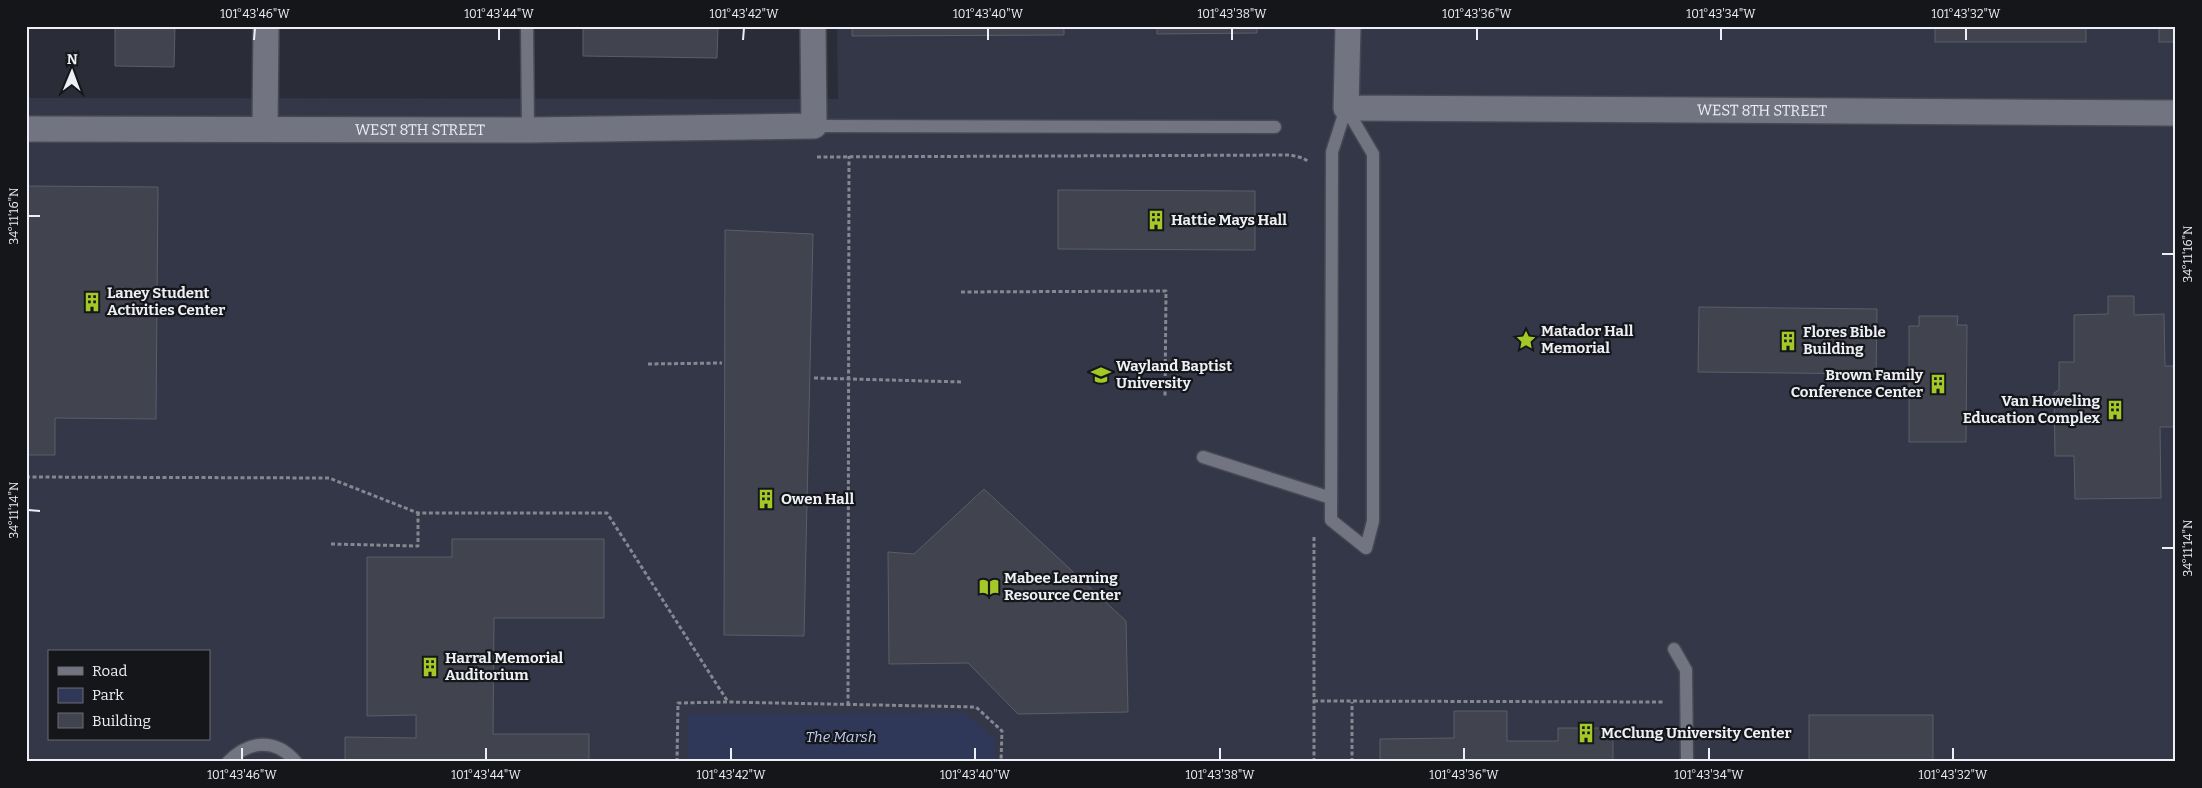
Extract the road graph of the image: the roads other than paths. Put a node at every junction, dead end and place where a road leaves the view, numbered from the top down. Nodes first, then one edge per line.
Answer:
1 (266, 26) edge
2 (527, 26) edge
3 (813, 26) edge
4 (1348, 26) edge
5 (1346, 108) junction
6 (2176, 113) edge
7 (814, 126) junction
8 (1275, 127) dead end
9 (265, 128) junction
10 (26, 129) edge
11 (528, 130) junction
12 (1203, 458) dead end
13 (1331, 498) junction
14 (1674, 649) dead end
15 (228, 762) edge
16 (296, 762) edge
17 (1687, 762) edge

1 - 9 street
2 - 11 lane
3 - 7 street
4 - 5 street
5 - 6 street, WEST 8TH STREET
5 - 13 lane
5 - 13 lane
7 - 8 lane
7 - 11 street, WEST 8TH STREET
9 - 10 street, WEST 8TH STREET
9 - 11 street, WEST 8TH STREET
12 - 13 lane
14 - 17 lane
15 - 16 lane

